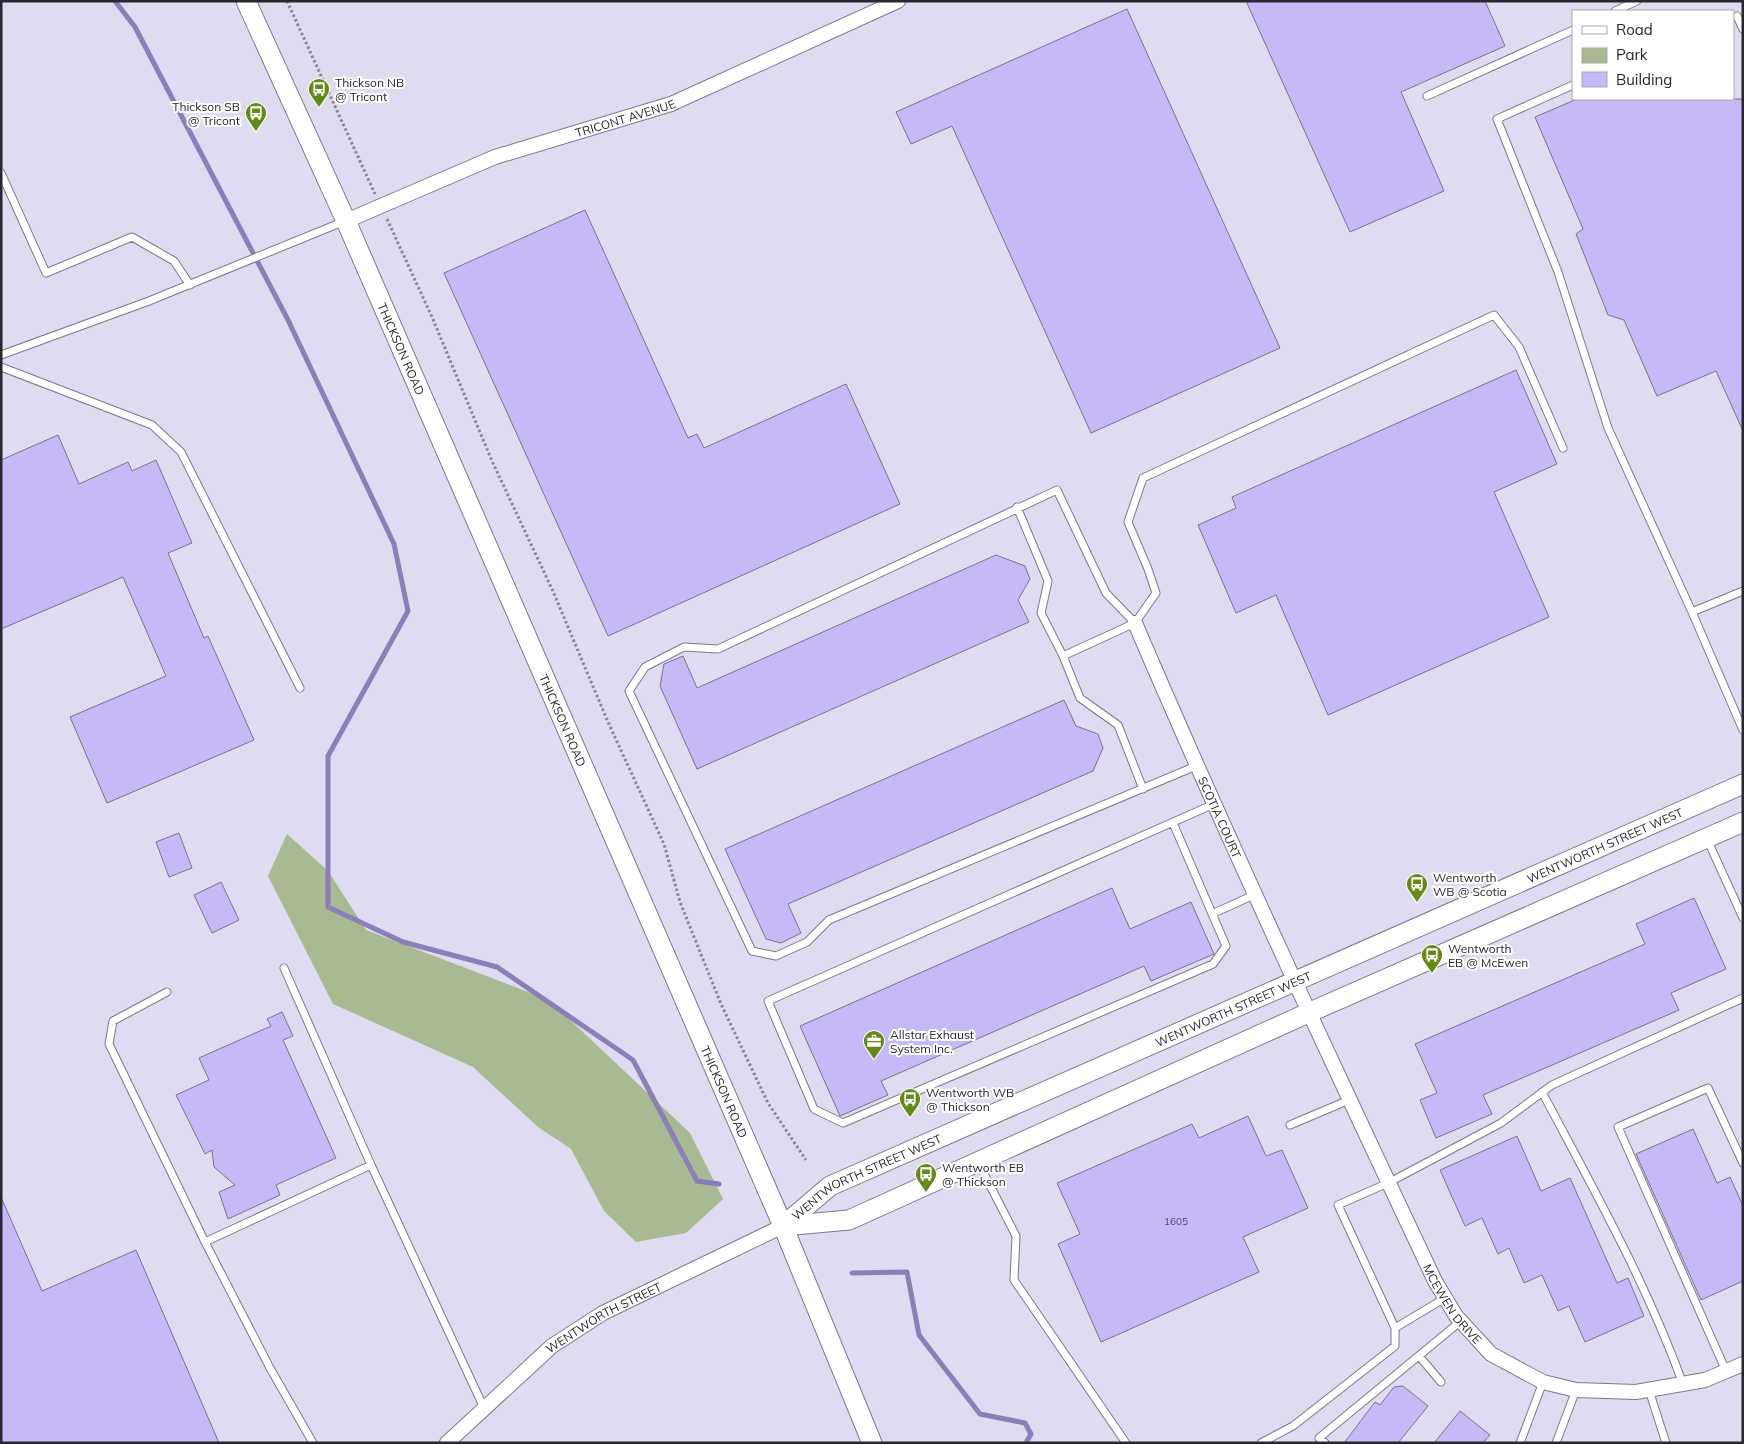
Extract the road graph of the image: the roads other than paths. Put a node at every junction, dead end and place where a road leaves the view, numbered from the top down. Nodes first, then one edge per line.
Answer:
1 (246, 1) edge
2 (898, 1) edge
3 (1637, 1) edge
4 (1617, 10) edge
5 (1737, 16) edge
6 (1743, 28) edge
7 (1572, 30) edge
8 (1572, 85) edge
9 (1427, 96) dead end
10 (1, 173) edge
11 (346, 221) junction
12 (190, 285) junction
13 (1, 355) edge
14 (1, 367) edge
15 (1564, 448) dead end
16 (1017, 507) junction
17 (1743, 591) edge
18 (1692, 612) junction
19 (1135, 623) junction
20 (1063, 656) junction
21 (300, 688) dead end
22 (1743, 730) edge
23 (1196, 766) junction
24 (1743, 784) edge
25 (1143, 789) junction
26 (1214, 804) junction
27 (1743, 822) edge
28 (1173, 823) junction
29 (1707, 838) junction
30 (1256, 894) junction
31 (1212, 914) junction
32 (1743, 918) edge
33 (284, 968) dead end
34 (1294, 982) junction
35 (166, 992) dead end
36 (1743, 998) edge
37 (1308, 1013) junction
38 (1542, 1092) junction
39 (1349, 1100) junction
40 (1290, 1125) dead end
41 (978, 1162) junction
42 (1743, 1163) edge
43 (371, 1165) junction
44 (1388, 1183) junction
45 (783, 1226) junction
46 (205, 1242) junction
47 (1445, 1298) junction
48 (1461, 1321) junction
49 (1395, 1328) junction
50 (1419, 1356) junction
51 (1743, 1364) edge
52 (1726, 1371) junction
53 (1441, 1382) dead end
54 (1543, 1382) junction
55 (1683, 1384) junction
56 (1576, 1390) junction
57 (1649, 1390) junction
58 (484, 1408) junction
59 (313, 1443) edge
60 (447, 1443) edge
61 (872, 1443) edge
62 (1126, 1443) edge
63 (1261, 1443) edge
64 (1325, 1443) edge
65 (1520, 1443) edge
66 (1556, 1443) edge
67 (1666, 1443) edge

1 - 11 main road, THICKSON ROAD
2 - 11 street, TRICONT AVENUE
3 - 4 lane
5 - 6 lane
7 - 9 lane
8 - 18 lane
10 - 12 lane
11 - 12 lane
11 - 45 main road, THICKSON ROAD
12 - 13 lane
14 - 21 lane
15 - 19 lane
16 - 19 lane
16 - 20 lane
16 - 25 lane
17 - 18 lane
18 - 22 lane
19 - 20 lane
19 - 23 street, SCOTIA COURT
20 - 25 lane
23 - 25 lane
23 - 26 street, SCOTIA COURT
24 - 34 main road, WENTWORTH STREET WEST
26 - 28 lane
26 - 30 street, SCOTIA COURT
27 - 29 main road, WENTWORTH STREET WEST
28 - 31 lane
28 - 31 lane
29 - 32 lane
29 - 37 main road, WENTWORTH STREET WEST
30 - 31 lane
30 - 34 street, SCOTIA COURT
33 - 43 lane
34 - 37 street, SCOTIA COURT
34 - 45 main road, WENTWORTH STREET WEST
35 - 46 lane
36 - 38 lane
37 - 39 street, MCEWEN DRIVE
37 - 41 main road, WENTWORTH STREET WEST
38 - 44 lane
38 - 55 lane
39 - 40 lane
39 - 44 street, MCEWEN DRIVE
41 - 45 main road, WENTWORTH STREET WEST
41 - 62 lane
42 - 52 lane
43 - 46 lane
43 - 58 lane
44 - 47 street, MCEWEN DRIVE
44 - 49 lane
45 - 58 street, WENTWORTH STREET
45 - 61 main road, THICKSON ROAD
46 - 59 lane
47 - 48 street, MCEWEN DRIVE
47 - 49 lane
48 - 50 lane
48 - 54 street, MCEWEN DRIVE
49 - 63 lane
50 - 53 lane
50 - 64 lane
51 - 52 street, MCEWEN DRIVE
52 - 55 street, MCEWEN DRIVE
54 - 56 street, MCEWEN DRIVE
54 - 65 lane
55 - 57 street, MCEWEN DRIVE
56 - 57 street, MCEWEN DRIVE
56 - 66 lane
57 - 67 lane
58 - 60 street, WENTWORTH STREET

